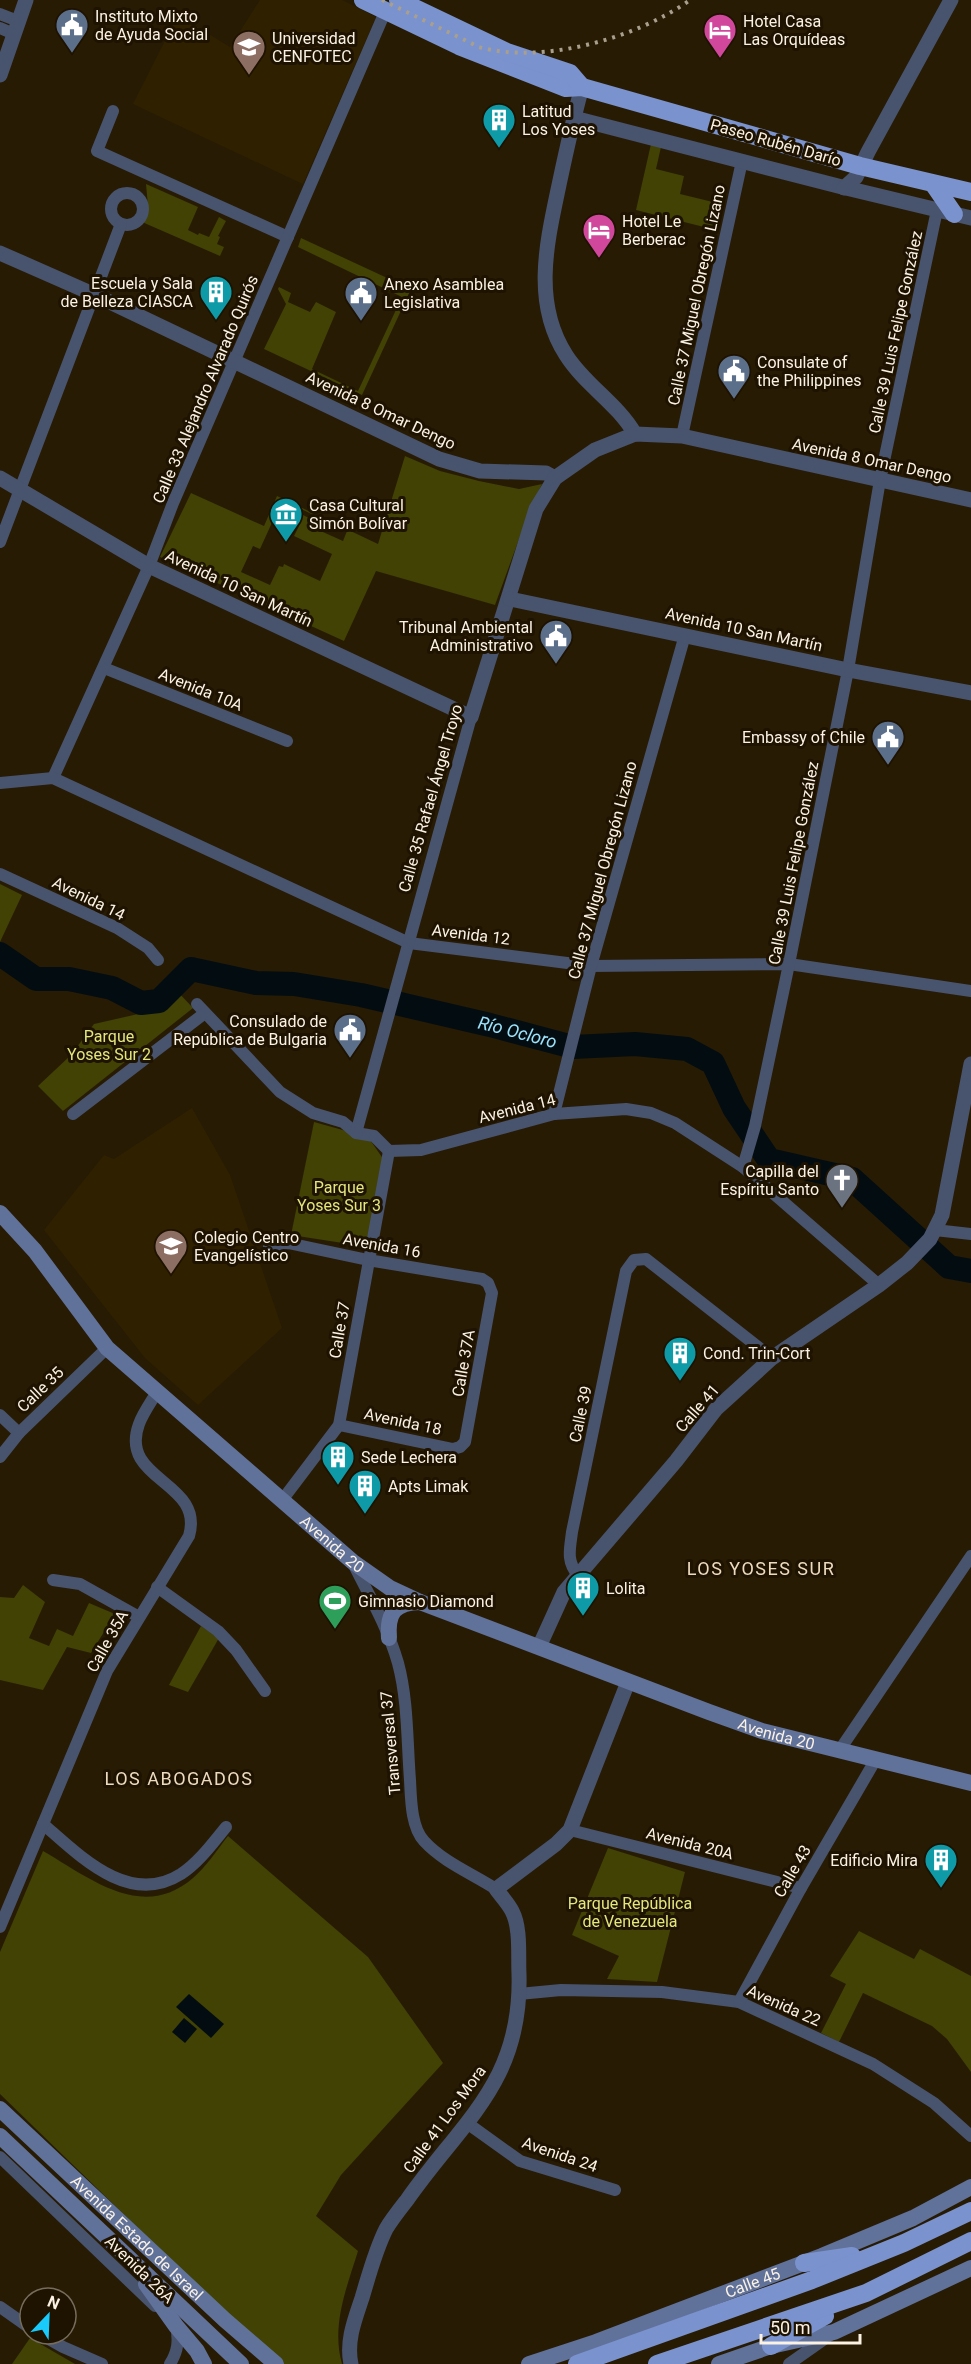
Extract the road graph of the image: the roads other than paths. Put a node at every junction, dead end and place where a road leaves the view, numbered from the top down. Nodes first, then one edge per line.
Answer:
1 (26, 0) edge
2 (363, 0) edge
3 (951, 0) edge
4 (392, 6) edge
5 (0, 14) edge
6 (11, 27) edge
7 (0, 75) edge
8 (582, 87) junction
9 (113, 111) dead end
10 (574, 118) junction
11 (742, 160) junction
12 (860, 166) junction
13 (934, 184) junction
14 (844, 188) junction
15 (971, 192) edge
16 (954, 214) edge
17 (121, 224) dead end
18 (288, 237) junction
19 (0, 253) edge
20 (93, 294) junction
21 (235, 361) junction
22 (635, 434) junction
23 (682, 436) junction
24 (0, 478) edge
25 (555, 478) junction
26 (880, 480) junction
27 (20, 490) junction
28 (971, 500) edge
29 (0, 542) edge
30 (149, 566) junction
31 (510, 599) junction
32 (685, 635) junction
33 (104, 668) junction
34 (848, 670) junction
35 (971, 693) edge
36 (471, 717) junction
37 (287, 741) dead end
38 (53, 778) junction
39 (0, 783) edge
40 (0, 874) edge
41 (409, 943) junction
42 (158, 960) dead end
43 (789, 964) junction
44 (591, 966) junction
45 (971, 991) edge
46 (971, 1064) edge
47 (967, 1110) edge
48 (73, 1114) dead end
49 (554, 1114) junction
50 (356, 1133) junction
51 (389, 1151) junction
52 (743, 1167) junction
53 (0, 1213) edge
54 (933, 1234) junction
55 (971, 1234) edge
56 (269, 1247) dead end
57 (368, 1260) junction
58 (488, 1284) joint
59 (879, 1285) junction
60 (107, 1348) junction
61 (772, 1358) junction
62 (157, 1392) junction
63 (0, 1415) edge
64 (339, 1425) junction
65 (19, 1433) junction
66 (460, 1448) joint
67 (0, 1456) edge
68 (283, 1499) junction
69 (971, 1557) edge
70 (353, 1562) junction
71 (578, 1575) junction
72 (53, 1580) dead end
73 (157, 1587) junction
74 (420, 1602) junction
75 (139, 1617) junction
76 (389, 1638) junction
77 (539, 1647) junction
78 (628, 1682) junction
79 (265, 1691) dead end
80 (839, 1751) junction
81 (876, 1759) junction
82 (971, 1783) edge
83 (44, 1824) junction
84 (226, 1827) dead end
85 (570, 1830) junction
86 (801, 1888) junction
87 (496, 1889) junction
88 (0, 1927) edge
89 (519, 1994) junction
90 (739, 2002) junction
91 (0, 2109) edge
92 (467, 2122) junction
93 (0, 2136) edge
94 (971, 2136) edge
95 (0, 2157) edge
96 (971, 2187) edge
97 (615, 2190) dead end
98 (971, 2211) edge
99 (971, 2241) edge
100 (123, 2251) junction
101 (880, 2252) junction
102 (804, 2263) junction
103 (971, 2268) edge
104 (866, 2293) junction
105 (0, 2307) edge
106 (18, 2320) edge
107 (176, 2326) junction
108 (834, 2332) junction
109 (61, 2346) edge
110 (771, 2346) junction
111 (745, 2360) edge
112 (102, 2364) edge
113 (170, 2364) edge
114 (204, 2364) edge
115 (241, 2364) edge
116 (276, 2364) edge
117 (351, 2364) edge
118 (529, 2364) edge
119 (577, 2364) edge
120 (657, 2364) edge
121 (719, 2364) edge
122 (789, 2364) edge

1 - 6 street
2 - 4 highway, Paseo Rubén Darío
3 - 12 street
4 - 8 highway, Paseo Rubén Darío
4 - 18 street, Calle 33 Alejandro Alvarado Quirós
5 - 6 street
6 - 7 street
8 - 10 street
8 - 12 highway, Paseo Rubén Darío
9 - 18 street
10 - 11 street
10 - 22 street
11 - 14 street
11 - 23 street, Calle 37 Miguel Obregón Lizano
12 - 13 highway, Paseo Rubén Darío
12 - 14 street
13 - 15 highway, Paseo Rubén Darío
13 - 16 highway
14 - 16 street
16 - 26 street, Calle 39 Luis Felipe González
17 - 20 street
18 - 21 street, Calle 33 Alejandro Alvarado Quirós
19 - 20 street, Avenida 8 Omar Dengo
20 - 21 street, Avenida 8 Omar Dengo
20 - 27 street
21 - 25 street, Avenida 8 Omar Dengo
21 - 30 street, Calle 33 Alejandro Alvarado Quirós
22 - 23 street, Avenida 8 Omar Dengo
22 - 25 street, Avenida 8 Omar Dengo
23 - 26 street, Avenida 8 Omar Dengo
24 - 27 street, Avenida 10 San Martín
25 - 31 street, Calle 35 Rafael Ángel Troyo
26 - 28 street, Avenida 8 Omar Dengo
26 - 34 street, Calle 39 Luis Felipe González
27 - 29 street
27 - 30 street, Avenida 10 San Martín
30 - 33 street, Calle 33 Alejandro Alvarado Quirós
30 - 36 street, Avenida 10 San Martín
31 - 32 street, Avenida 10 San Martín
31 - 36 street, Calle 35 Rafael Ángel Troyo
32 - 34 street, Avenida 10 San Martín
32 - 44 street, Calle 37 Miguel Obregón Lizano
33 - 37 street, Avenida 10A
33 - 38 street, Calle 33 Alejandro Alvarado Quirós
34 - 35 street, Avenida 10 San Martín
34 - 43 street, Calle 39 Luis Felipe González
36 - 41 street, Calle 35 Rafael Ángel Troyo
38 - 39 street
38 - 41 street, Avenida 12
40 - 42 street, Avenida 14
41 - 44 street, Avenida 12
41 - 50 street, Calle 35 Rafael Ángel Troyo
43 - 44 street, Avenida 12
43 - 45 street, Avenida 12
43 - 52 street, Calle 39 Luis Felipe González
44 - 49 street, Calle 37 Miguel Obregón Lizano
46 - 47 street
47 - 54 street
48 - 50 street
49 - 51 street, Avenida 14
49 - 52 street, Avenida 14
50 - 51 street
51 - 57 street, Calle 37
52 - 59 street, Avenida 14
53 - 60 main road, Avenida 20
54 - 55 street
54 - 59 street, Calle 41
56 - 57 street, Avenida 16
57 - 58 street, Avenida 16
57 - 64 street, Calle 37
58 - 66 street, Calle 37A
59 - 61 street, Calle 41
60 - 62 main road, Avenida 20
60 - 65 street, Calle 35
61 - 71 street, Calle 41
61 - 71 street, Calle 39
62 - 68 main road, Avenida 20
62 - 73 street, Calle 35A
63 - 65 street
64 - 66 street, Avenida 18
64 - 68 street, Calle 37
65 - 67 street, Calle 35
68 - 70 main road, Avenida 20
69 - 80 street
70 - 74 main road, Avenida 20
70 - 76 street, Transversal 37
71 - 77 street, Calle 41
72 - 75 street
73 - 75 street, Calle 35A
73 - 79 street
74 - 76 main road
74 - 77 main road, Avenida 20
75 - 83 street, Calle 35A
76 - 87 street, Transversal 37
77 - 78 main road, Avenida 20
78 - 80 main road, Avenida 20
78 - 85 street
80 - 81 main road, Avenida 20
81 - 82 main road, Avenida 20
81 - 86 street, Calle 43
83 - 84 street
83 - 88 street, Calle 35A
85 - 86 street, Avenida 20A
85 - 87 street
86 - 90 street, Calle 43
87 - 89 street, Calle 41 Los Mora
89 - 90 street, Avenida 22
89 - 92 street, Calle 41 Los Mora
90 - 94 street, Avenida 22
91 - 116 main road, Avenida Estado de Israel
92 - 97 street, Avenida 24
92 - 117 street, Calle 41 Los Mora
93 - 100 main road, Avenida Estado de Israel
95 - 107 street, Avenida 26A
96 - 102 main road, Calle 45
98 - 101 highway
99 - 104 highway
100 - 107 main road
100 - 115 main road, Avenida Estado de Israel
101 - 102 highway
101 - 119 highway
102 - 118 main road, Calle 45
103 - 108 main road
104 - 110 highway
104 - 120 highway
105 - 106 street
107 - 113 street, Avenida 26A
107 - 114 main road
108 - 110 main road
108 - 122 street
109 - 112 street
110 - 111 main road
111 - 121 main road

